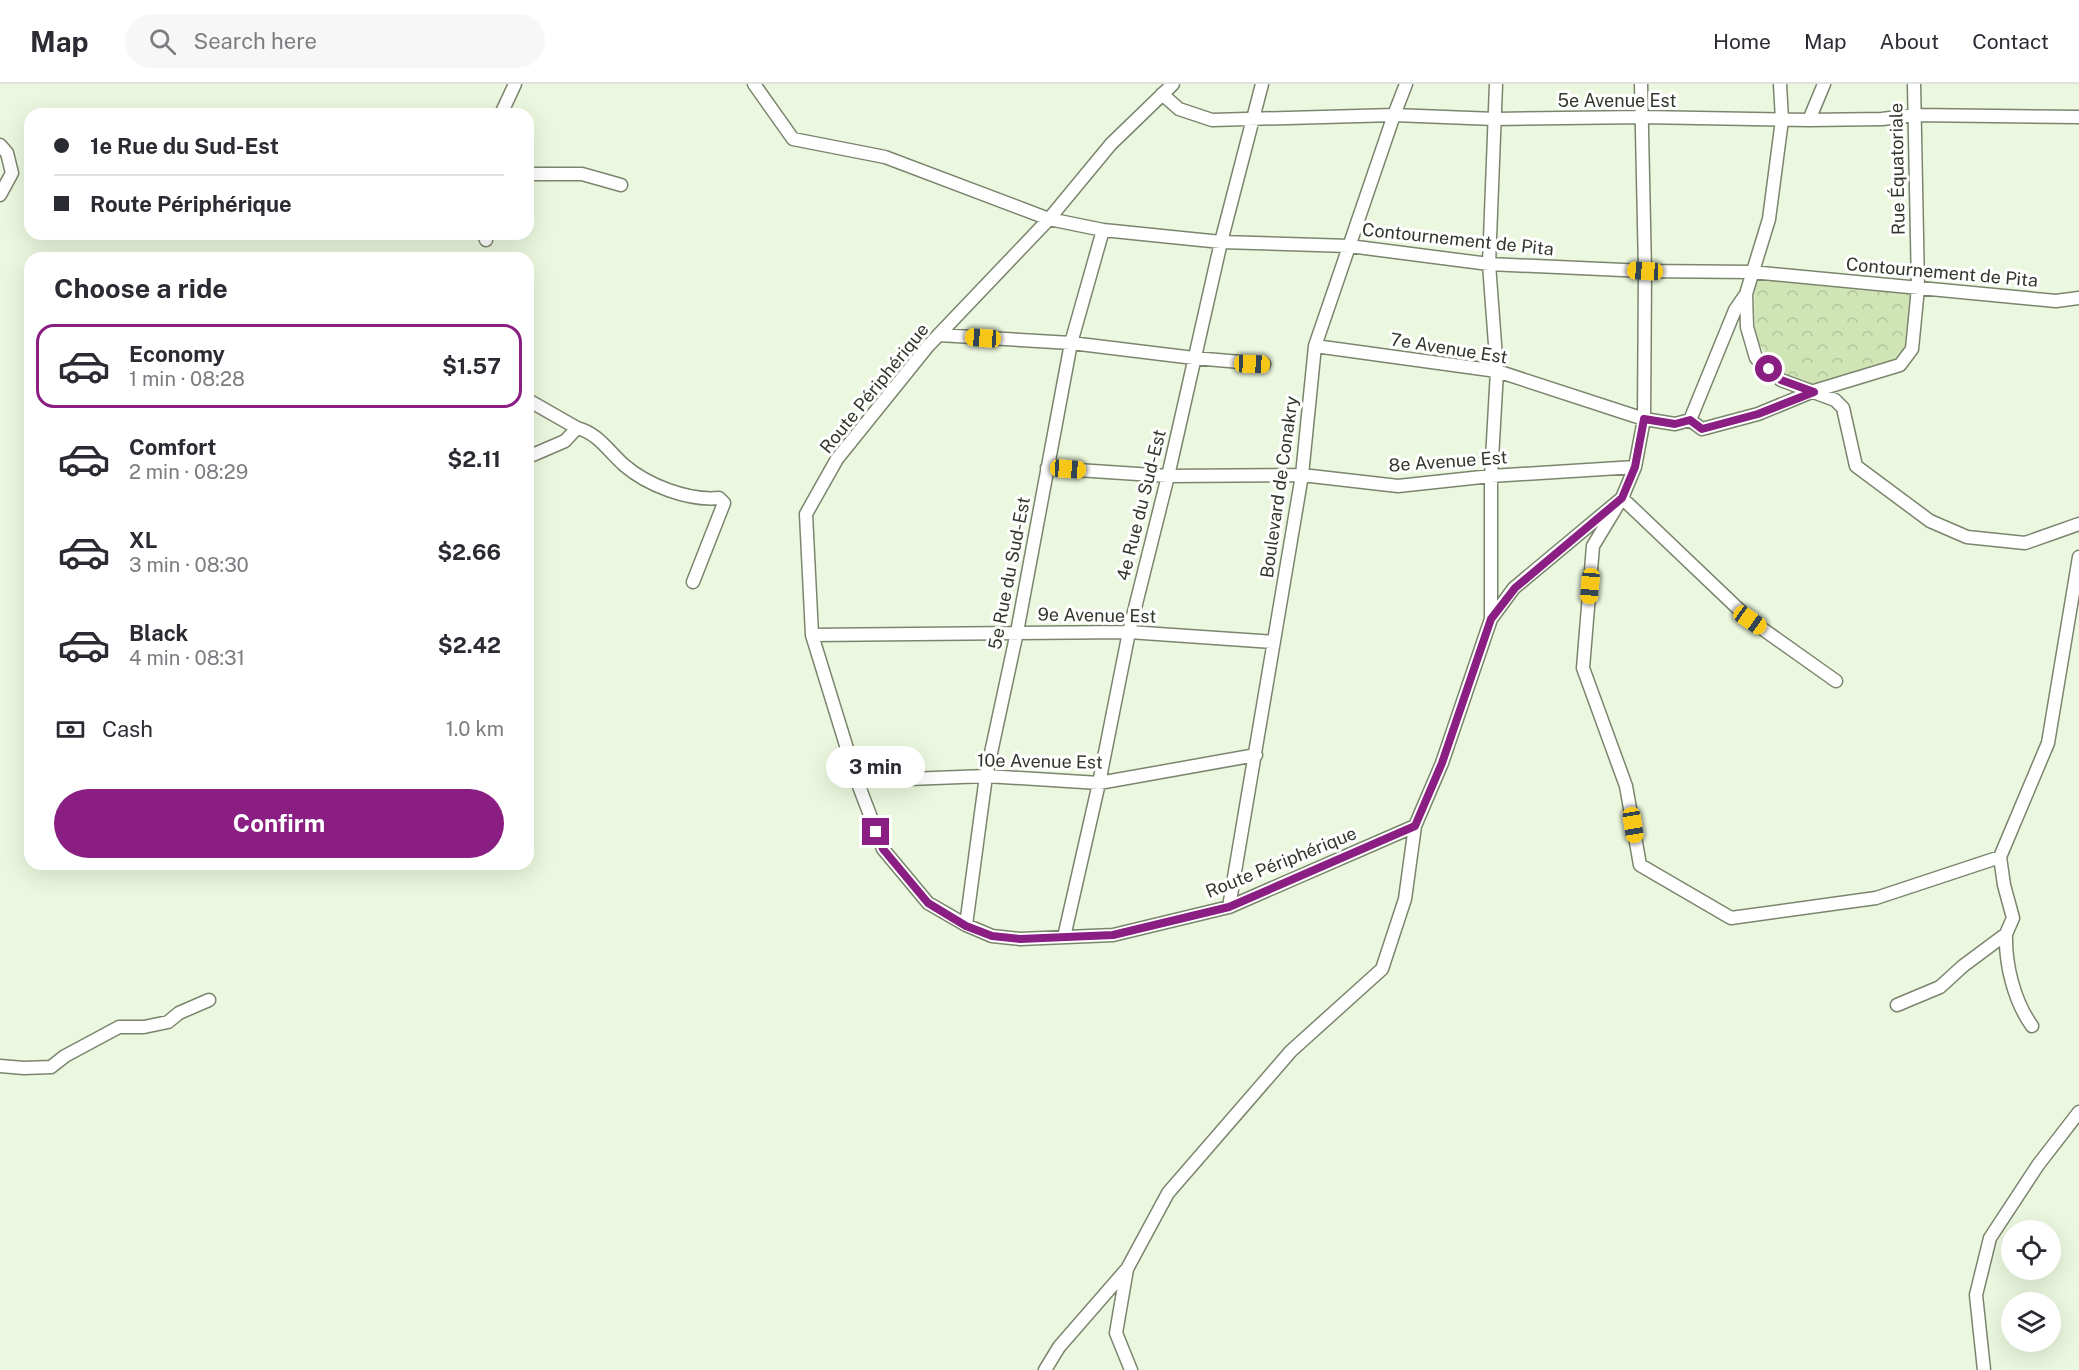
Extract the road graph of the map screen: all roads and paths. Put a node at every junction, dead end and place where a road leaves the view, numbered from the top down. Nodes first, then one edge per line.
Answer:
1 (515, 84) edge
2 (754, 84) edge
3 (1173, 84) edge
4 (1262, 84) edge
5 (1406, 84) edge
6 (1496, 84) edge
7 (1642, 84) edge
8 (1780, 84) edge
9 (1824, 84) edge
10 (1914, 84) edge
11 (1162, 94) junction
12 (504, 108) edge
13 (1394, 115) junction
14 (1914, 115) junction
15 (1643, 117) junction
16 (2079, 117) edge
17 (1254, 118) junction
18 (1495, 119) junction
19 (1782, 120) junction
20 (1809, 120) junction
21 (0, 145) edge
22 (534, 174) edge
23 (621, 184) dead end
24 (0, 195) edge
25 (1049, 219) junction
26 (1103, 230) junction
27 (1221, 242) junction
28 (1349, 246) junction
29 (1489, 264) junction
30 (1645, 271) junction
31 (1752, 272) junction
32 (1918, 288) junction
33 (1746, 294) junction
34 (2079, 298) edge
35 (939, 335) junction
36 (1071, 343) junction
37 (1315, 345) junction
38 (1194, 358) junction
39 (1264, 364) dead end
40 (1497, 371) junction
41 (1814, 392) junction
42 (534, 403) edge
43 (1644, 419) junction
44 (1690, 420) junction
45 (578, 428) junction
46 (534, 454) edge
47 (1635, 467) junction
48 (1047, 468) junction
49 (1302, 475) junction
50 (1168, 476) junction
51 (1491, 476) junction
52 (1622, 498) junction
53 (2079, 524) edge
54 (2079, 557) edge
55 (693, 582) dead end
56 (1491, 619) junction
57 (1017, 632) junction
58 (1129, 632) junction
59 (812, 635) junction
60 (1274, 642) junction
61 (1836, 681) dead end
62 (1256, 755) junction
63 (986, 776) junction
64 (857, 781) junction
65 (1099, 783) junction
66 (1415, 826) junction
67 (2000, 856) junction
68 (1229, 907) junction
69 (966, 926) junction
70 (2006, 934) junction
71 (1064, 937) junction
72 (209, 1000) dead end
73 (1897, 1005) dead end
74 (2032, 1026) dead end
75 (0, 1066) edge
76 (2079, 1112) edge
77 (1127, 1269) junction
78 (1045, 1370) edge
79 (1131, 1370) edge
80 (1984, 1370) edge

1 - 12 street
2 - 25 street, Contournement de Pita
3 - 11 street, Route Périphérique
4 - 17 street, 4e Rue du Sud-Est
5 - 13 street, Boulevard de Conakry
6 - 18 street
7 - 15 street
8 - 19 street
9 - 20 street
10 - 14 street, Rue Équatoriale
11 - 17 street, 5e Avenue Est
11 - 25 street, Route Périphérique
13 - 17 street, 5e Avenue Est
13 - 18 street, 5e Avenue Est
13 - 28 street, Boulevard de Conakry
14 - 16 street, 5e Avenue Est
14 - 20 street, 5e Avenue Est
14 - 32 street, Rue Équatoriale
15 - 18 street, 5e Avenue Est
15 - 19 street, 5e Avenue Est
15 - 30 street
17 - 27 street, 4e Rue du Sud-Est
18 - 29 street
19 - 20 street, 5e Avenue Est
19 - 31 street
21 - 24 street
22 - 23 street
25 - 26 street, Contournement de Pita
25 - 35 street, Route Périphérique
26 - 27 street, Contournement de Pita
26 - 36 street, 5e Rue du Sud-Est
27 - 28 street, Contournement de Pita
27 - 38 street, 4e Rue du Sud-Est
28 - 29 street, Contournement de Pita
28 - 37 street, Boulevard de Conakry
29 - 30 street, Contournement de Pita
29 - 40 street
30 - 31 street, Contournement de Pita
30 - 43 street
31 - 32 street, Contournement de Pita
31 - 33 street
32 - 34 street, Contournement de Pita
32 - 41 street, Rue Équatoriale
33 - 41 street
33 - 44 street
35 - 36 street
35 - 59 street, Route Périphérique
36 - 38 street
36 - 48 street, 5e Rue du Sud-Est
37 - 40 street, 7e Avenue Est
37 - 49 street, Boulevard de Conakry
38 - 39 street
38 - 50 street, 4e Rue du Sud-Est
40 - 43 street, 7e Avenue Est
40 - 51 street
41 - 44 street, 7e Avenue Est
41 - 53 street
42 - 45 street
43 - 44 street, 7e Avenue Est
43 - 47 street
45 - 46 street
45 - 55 street
47 - 51 street, 8e Avenue Est
47 - 52 street
48 - 50 street, 8e Avenue Est
48 - 57 street, 5e Rue du Sud-Est
49 - 50 street, 8e Avenue Est
49 - 51 street, 8e Avenue Est
49 - 60 street, Boulevard de Conakry
50 - 58 street, 4e Rue du Sud-Est
51 - 56 street
52 - 56 street
52 - 61 street
52 - 67 street
54 - 67 street
56 - 66 street
57 - 58 street, 9e Avenue Est
57 - 59 street, 9e Avenue Est
57 - 63 street, 5e Rue du Sud-Est
58 - 60 street, 9e Avenue Est
58 - 65 street, 4e Rue du Sud-Est
59 - 64 street, Route Périphérique
60 - 62 street, Boulevard de Conakry
62 - 65 street, 10e Avenue Est
62 - 68 street, Boulevard de Conakry
63 - 64 street, 10e Avenue Est
63 - 65 street, 10e Avenue Est
63 - 69 street, 5e Rue du Sud-Est
64 - 69 street, Route Périphérique
65 - 71 street, 4e Rue du Sud-Est
66 - 68 street, Route Périphérique
66 - 77 street
67 - 70 street
68 - 71 street, Route Périphérique
69 - 71 street, Route Périphérique
70 - 73 street
70 - 74 street
72 - 75 street
76 - 80 street
77 - 78 street
77 - 79 street

